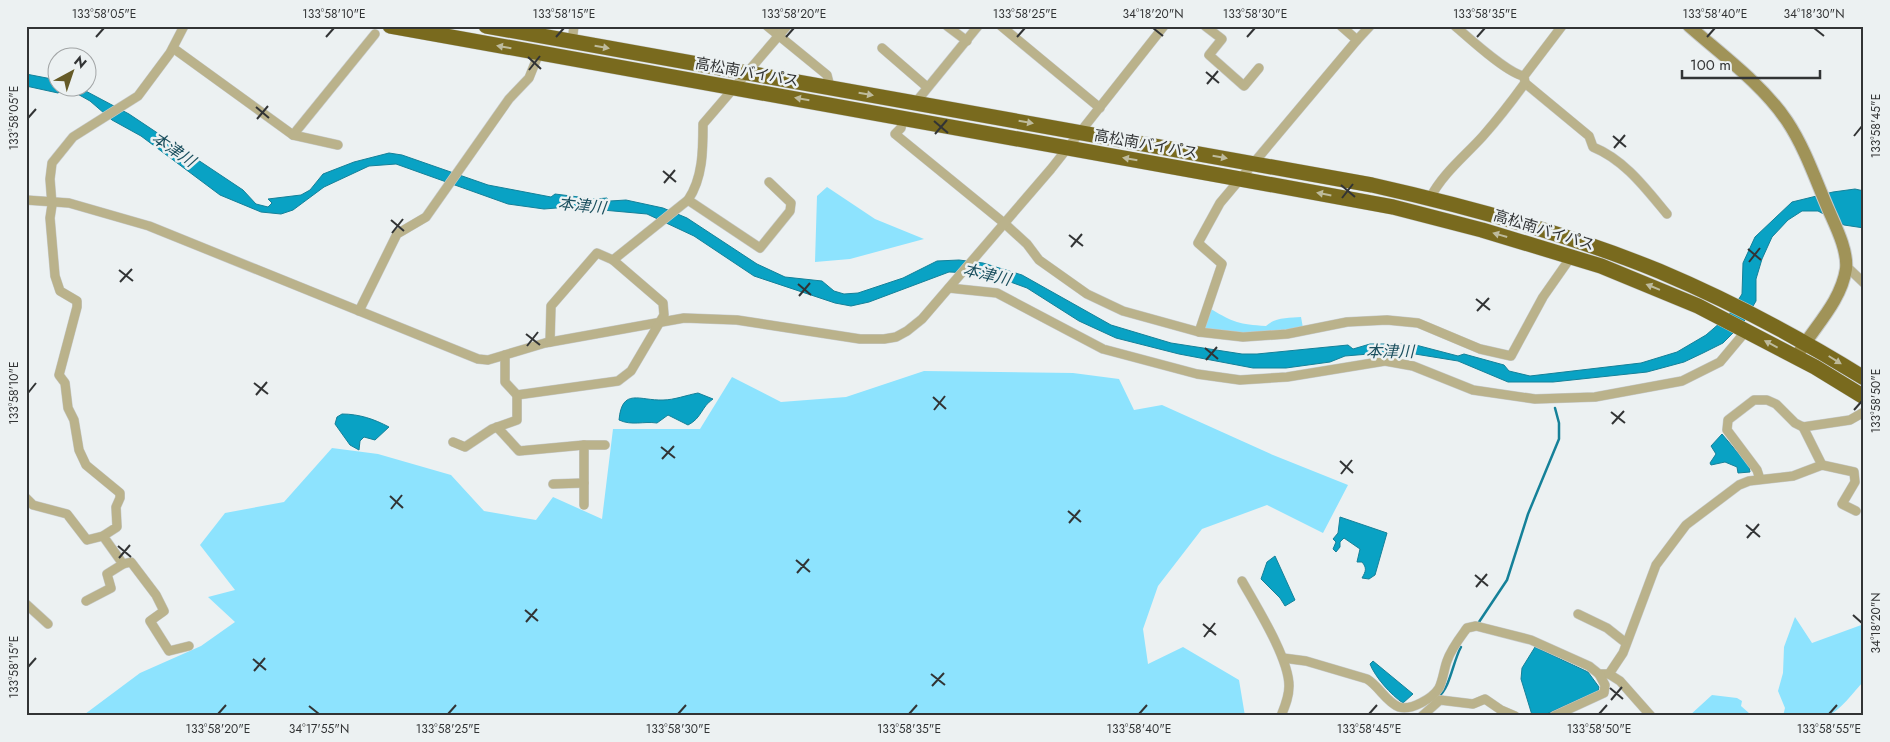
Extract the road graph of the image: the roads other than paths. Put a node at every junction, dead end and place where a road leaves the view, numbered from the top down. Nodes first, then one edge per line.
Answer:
1 (184, 26) edge
2 (390, 26) edge
3 (486, 26) edge
4 (574, 26) edge
5 (767, 26) edge
6 (787, 26) edge
7 (947, 26) edge
8 (978, 26) edge
9 (1001, 26) edge
10 (1164, 26) edge
11 (1205, 26) edge
12 (1341, 26) edge
13 (1370, 26) edge
14 (1456, 26) edge
15 (1562, 26) edge
16 (1689, 26) edge
17 (375, 34) dead end
18 (779, 37) junction
19 (1357, 40) junction
20 (967, 41) junction
21 (572, 42) junction
22 (173, 48) junction
23 (882, 48) dead end
24 (540, 53) junction
25 (1259, 68) dead end
26 (746, 73) junction
27 (1524, 79) junction
28 (830, 87) junction
29 (927, 87) junction
30 (733, 88) junction
31 (916, 102) junction
32 (1100, 108) junction
33 (904, 117) junction
34 (1081, 131) junction
35 (292, 135) junction
36 (338, 144) dead end
37 (1067, 148) junction
38 (1254, 163) junction
39 (1240, 179) junction
40 (769, 182) dead end
41 (1430, 198) junction
42 (26, 200) edge
43 (52, 201) junction
44 (685, 202) junction
45 (1667, 214) dead end
46 (1004, 223) junction
47 (1571, 257) junction
48 (613, 260) junction
49 (1846, 266) junction
50 (1864, 284) edge
51 (950, 286) junction
52 (359, 311) junction
53 (660, 321) junction
54 (1746, 331) junction
55 (1199, 332) junction
56 (550, 342) junction
57 (1806, 342) junction
58 (505, 355) junction
59 (1796, 357) junction
60 (1864, 378) edge
61 (517, 395) junction
62 (1864, 397) edge
63 (1864, 412) edge
64 (497, 427) junction
65 (1803, 427) junction
66 (453, 442) dead end
67 (584, 445) junction
68 (606, 445) dead end
69 (1822, 465) junction
70 (1760, 479) junction
71 (584, 483) junction
72 (553, 484) dead end
73 (26, 498) edge
74 (584, 505) dead end
75 (1856, 511) dead end
76 (103, 536) junction
77 (123, 564) junction
78 (1242, 581) dead end
79 (86, 601) dead end
80 (26, 604) edge
81 (1578, 614) dead end
82 (48, 624) dead end
83 (1626, 643) junction
84 (189, 646) dead end
85 (1282, 658) junction
86 (1599, 674) junction
87 (1609, 674) junction
88 (1281, 716) edge
89 (1422, 716) edge
90 (1515, 716) edge
91 (1554, 716) edge
92 (1651, 716) edge

1 - 22 street
24 -> 2 highway, 高松南バイパス
3 - 21 highway, 高松南バイパス
4 - 21 street
5 - 18 street
6 - 18 street
7 - 20 street
8 - 20 street
9 - 32 street
10 - 32 street
11 - 25 street
12 - 19 street
13 - 19 street
14 - 27 street
15 - 27 street
16 - 49 main road
17 - 35 street
18 - 26 street
18 - 28 street
19 - 38 street
20 - 29 street
21 -> 26 highway, 高松南バイパス
22 - 35 street
22 - 43 street
23 - 29 street
24 - 30 highway, 高松南バイパス
24 - 52 street
26 - 28 highway, 高松南バイパス
26 - 30 street
27 - 41 street
27 - 45 street
28 -> 31 highway, 高松南バイパス
29 - 31 street
33 -> 30 highway, 高松南バイパス
30 - 44 street
31 -> 34 highway, 高松南バイパス
32 - 34 street
33 - 37 highway, 高松南バイパス
33 - 46 street
34 - 37 street
34 -> 38 highway, 高松南バイパス
35 - 36 street
39 -> 37 highway, 高松南バイパス
37 - 46 street
38 - 39 street
38 - 41 highway, 高松南バイパス
47 -> 39 highway, 高松南バイパス
39 - 55 street
40 - 44 street
41 - 57 highway, 高松南バイパス
42 - 43 street
43 - 52 street
43 - 76 street
44 - 48 street
46 - 51 street
46 - 55 street
54 -> 47 highway, 高松南バイパス
47 - 55 street
48 - 53 street
48 - 56 street
49 - 50 street
49 - 57 main road
51 - 53 street
51 - 54 street
52 - 58 street
53 - 56 street
53 - 61 street
59 -> 54 highway, 高松南バイパス
56 - 58 street
57 - 59 main road
57 -> 60 highway, 高松南バイパス
58 - 61 street
59 - 62 highway, 高松南バイパス
61 - 64 street
63 - 65 street
64 - 66 street
64 - 67 street
65 - 69 street
65 - 70 street
67 - 68 street
67 - 71 street
69 - 70 street
69 - 75 street
70 - 83 street
71 - 72 street
71 - 74 street
73 - 76 street
76 - 77 street
77 - 79 street
77 - 84 street
78 - 85 street
80 - 82 street
81 - 83 street
83 - 87 street
85 - 86 street
85 - 88 street
86 - 87 street
86 - 91 street
87 - 92 street
89 - 90 street

